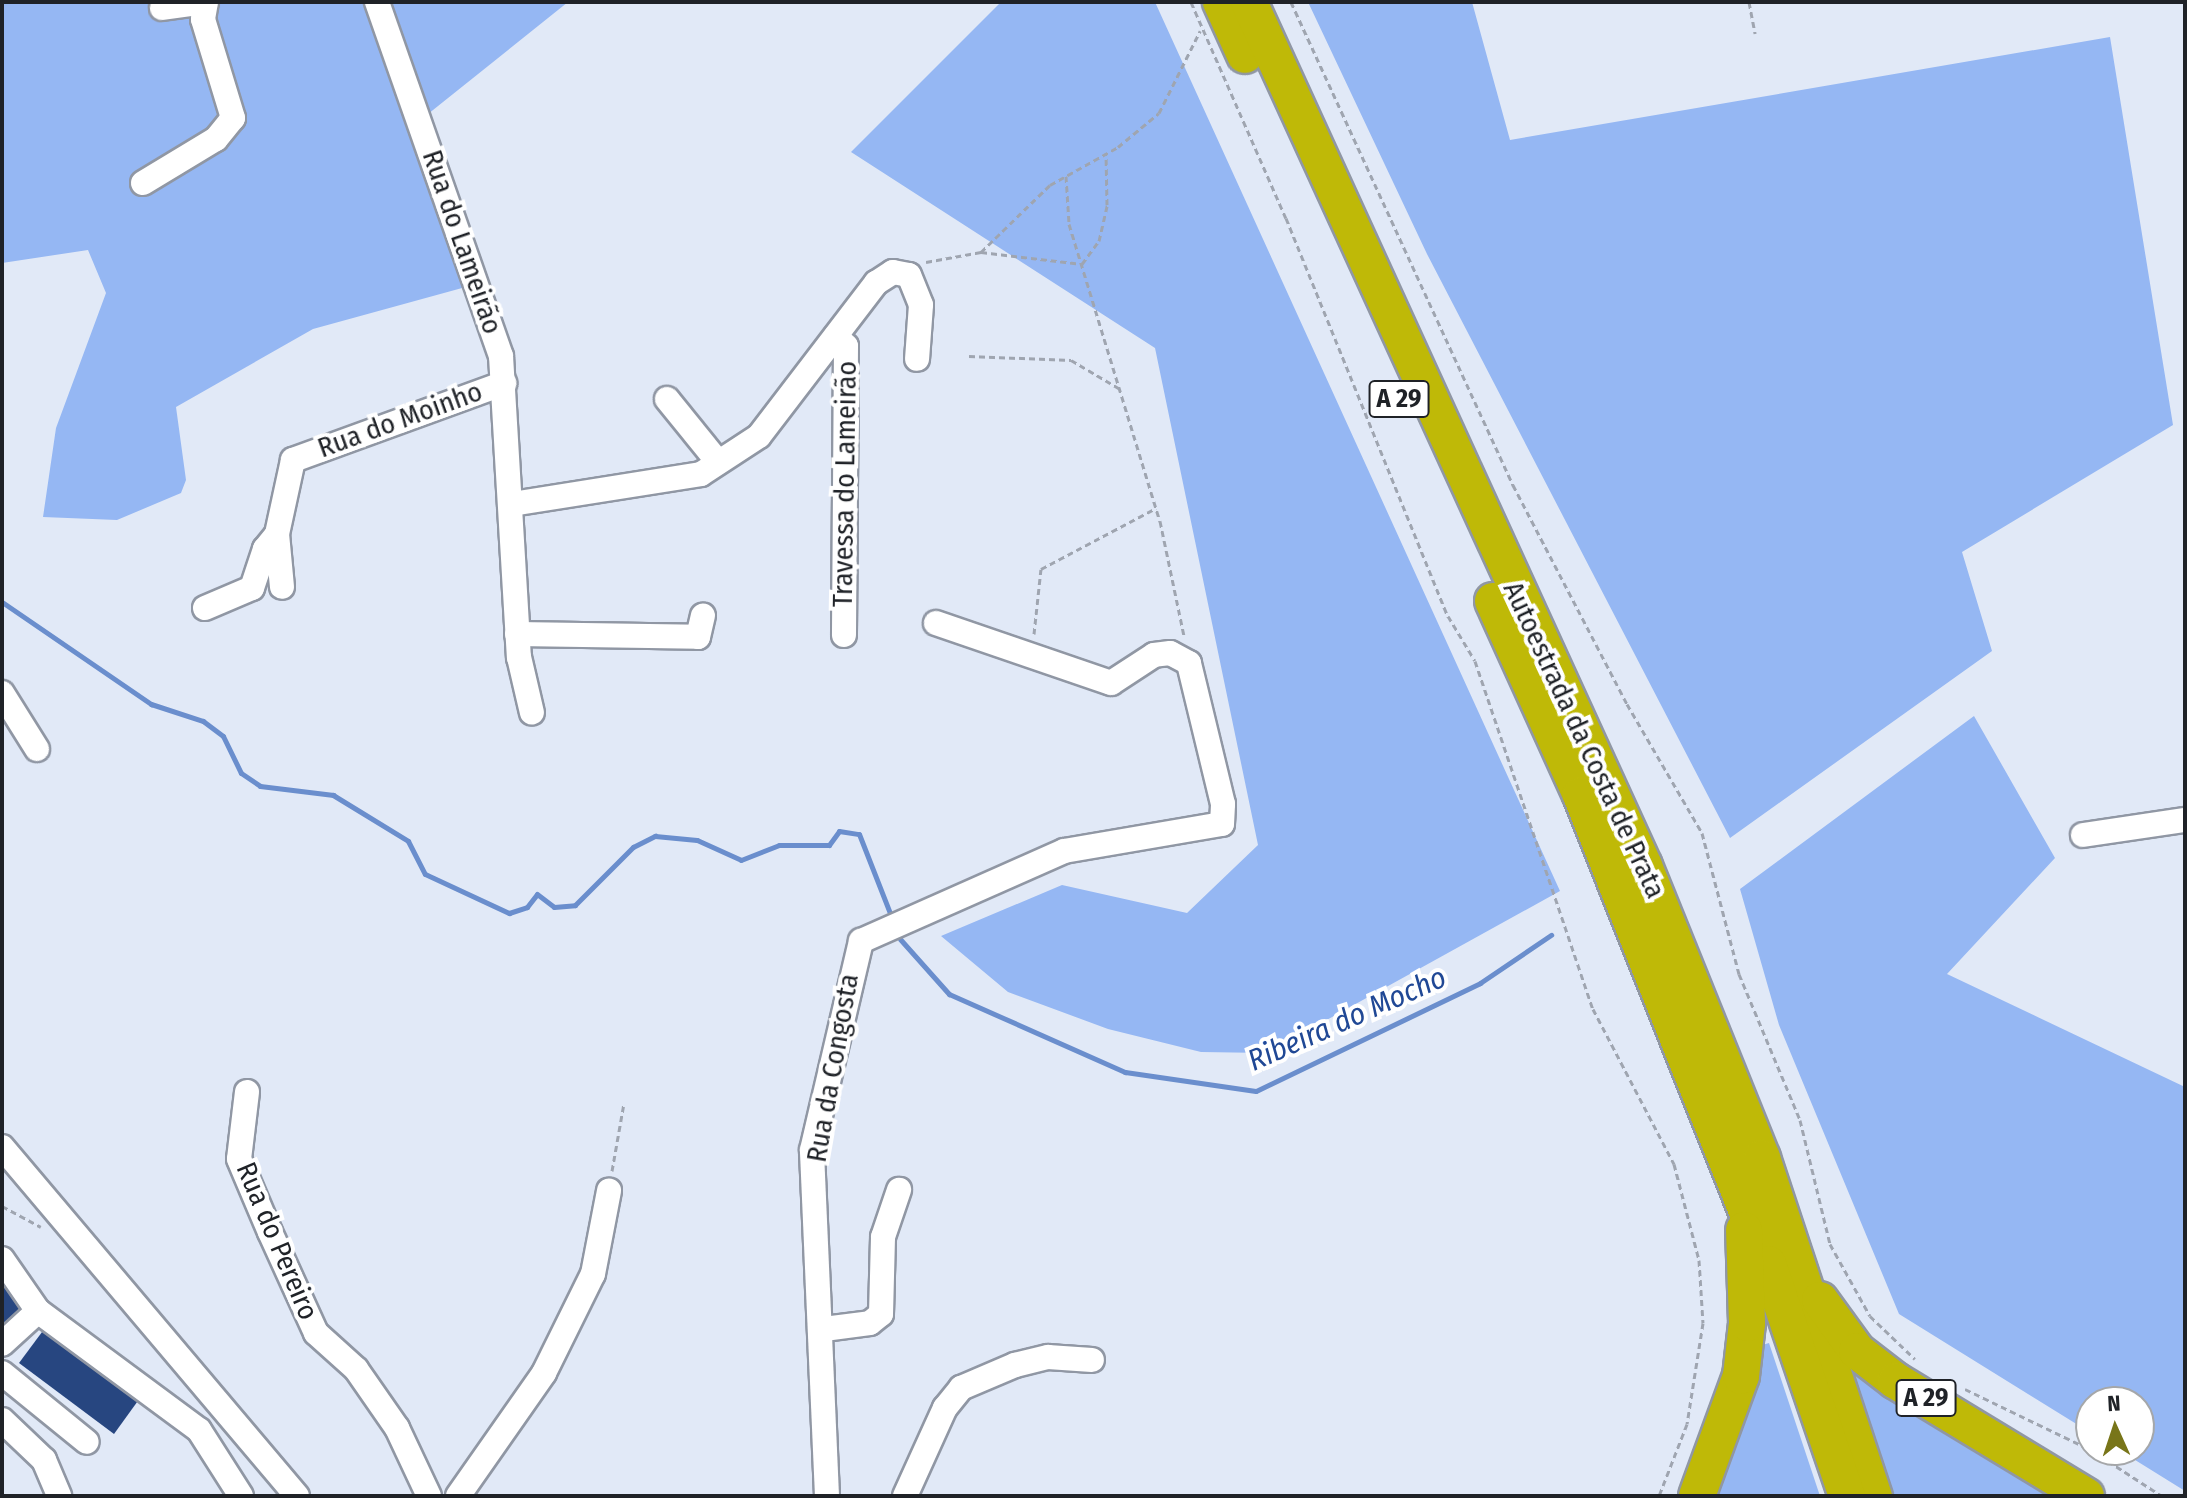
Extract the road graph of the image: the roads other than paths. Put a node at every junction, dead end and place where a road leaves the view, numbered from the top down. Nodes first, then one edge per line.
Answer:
1 (206, 2) edge
2 (377, 2) edge
3 (1221, 2) edge
4 (1249, 2) edge
5 (162, 8) dead end
6 (143, 183) dead end
7 (836, 336) junction
8 (917, 359) dead end
9 (504, 383) junction
10 (667, 399) dead end
11 (718, 462) junction
12 (512, 504) junction
13 (277, 534) junction
14 (282, 587) dead end
15 (205, 608) dead end
16 (703, 616) dead end
17 (936, 623) dead end
18 (517, 634) junction
19 (844, 635) dead end
20 (2, 693) edge
21 (532, 713) dead end
22 (37, 749) dead end
23 (2185, 820) edge
24 (2083, 835) dead end
25 (247, 1092) dead end
26 (2, 1147) edge
27 (899, 1190) dead end
28 (609, 1191) road end
29 (1743, 1212) junction
30 (2, 1259) edge
31 (1798, 1264) junction
32 (38, 1311) junction
33 (824, 1329) junction
34 (2, 1344) edge
35 (1092, 1360) dead end
36 (2, 1373) edge
37 (2, 1420) edge
38 (87, 1442) dead end
39 (59, 1496) edge
40 (241, 1496) edge
41 (297, 1496) edge
42 (429, 1496) edge
43 (458, 1496) edge
44 (827, 1496) edge
45 (905, 1496) edge
46 (1697, 1496) edge
47 (1847, 1496) edge
48 (1874, 1496) edge
49 (2086, 1496) edge

1 - 5 street
1 - 6 street
2 - 9 street, Rua do Lameirão
3 - 29 highway, Autoestrada da Costa de Prata / A 29
4 - 31 highway, Autoestrada da Costa de Prata / A 29
7 - 8 street, Travessa do Lameirão
7 - 11 street, Travessa do Lameirão
7 - 19 street, Travessa do Lameirão
9 - 12 street, Rua do Lameirão
9 - 13 street, Rua do Moinho
10 - 11 street
11 - 12 street, Travessa do Lameirão
12 - 18 street, Rua do Lameirão
13 - 14 street
13 - 15 street, Rua do Moinho
16 - 18 street
17 - 33 street, Rua da Congosta
18 - 21 street, Rua do Lameirão
20 - 22 street
23 - 24 street
25 - 42 street, Rua do Pereiro
26 - 41 street
27 - 33 street
28 - 43 street
29 - 46 highway, A 29
29 - 47 highway, Autoestrada da Costa de Prata / A 29
30 - 32 street
31 - 48 highway, Autoestrada da Costa de Prata / A 29
31 - 49 highway, A 29
32 - 34 street
32 - 40 street
33 - 44 street, Rua da Congosta
35 - 45 street
36 - 38 street
37 - 39 street

